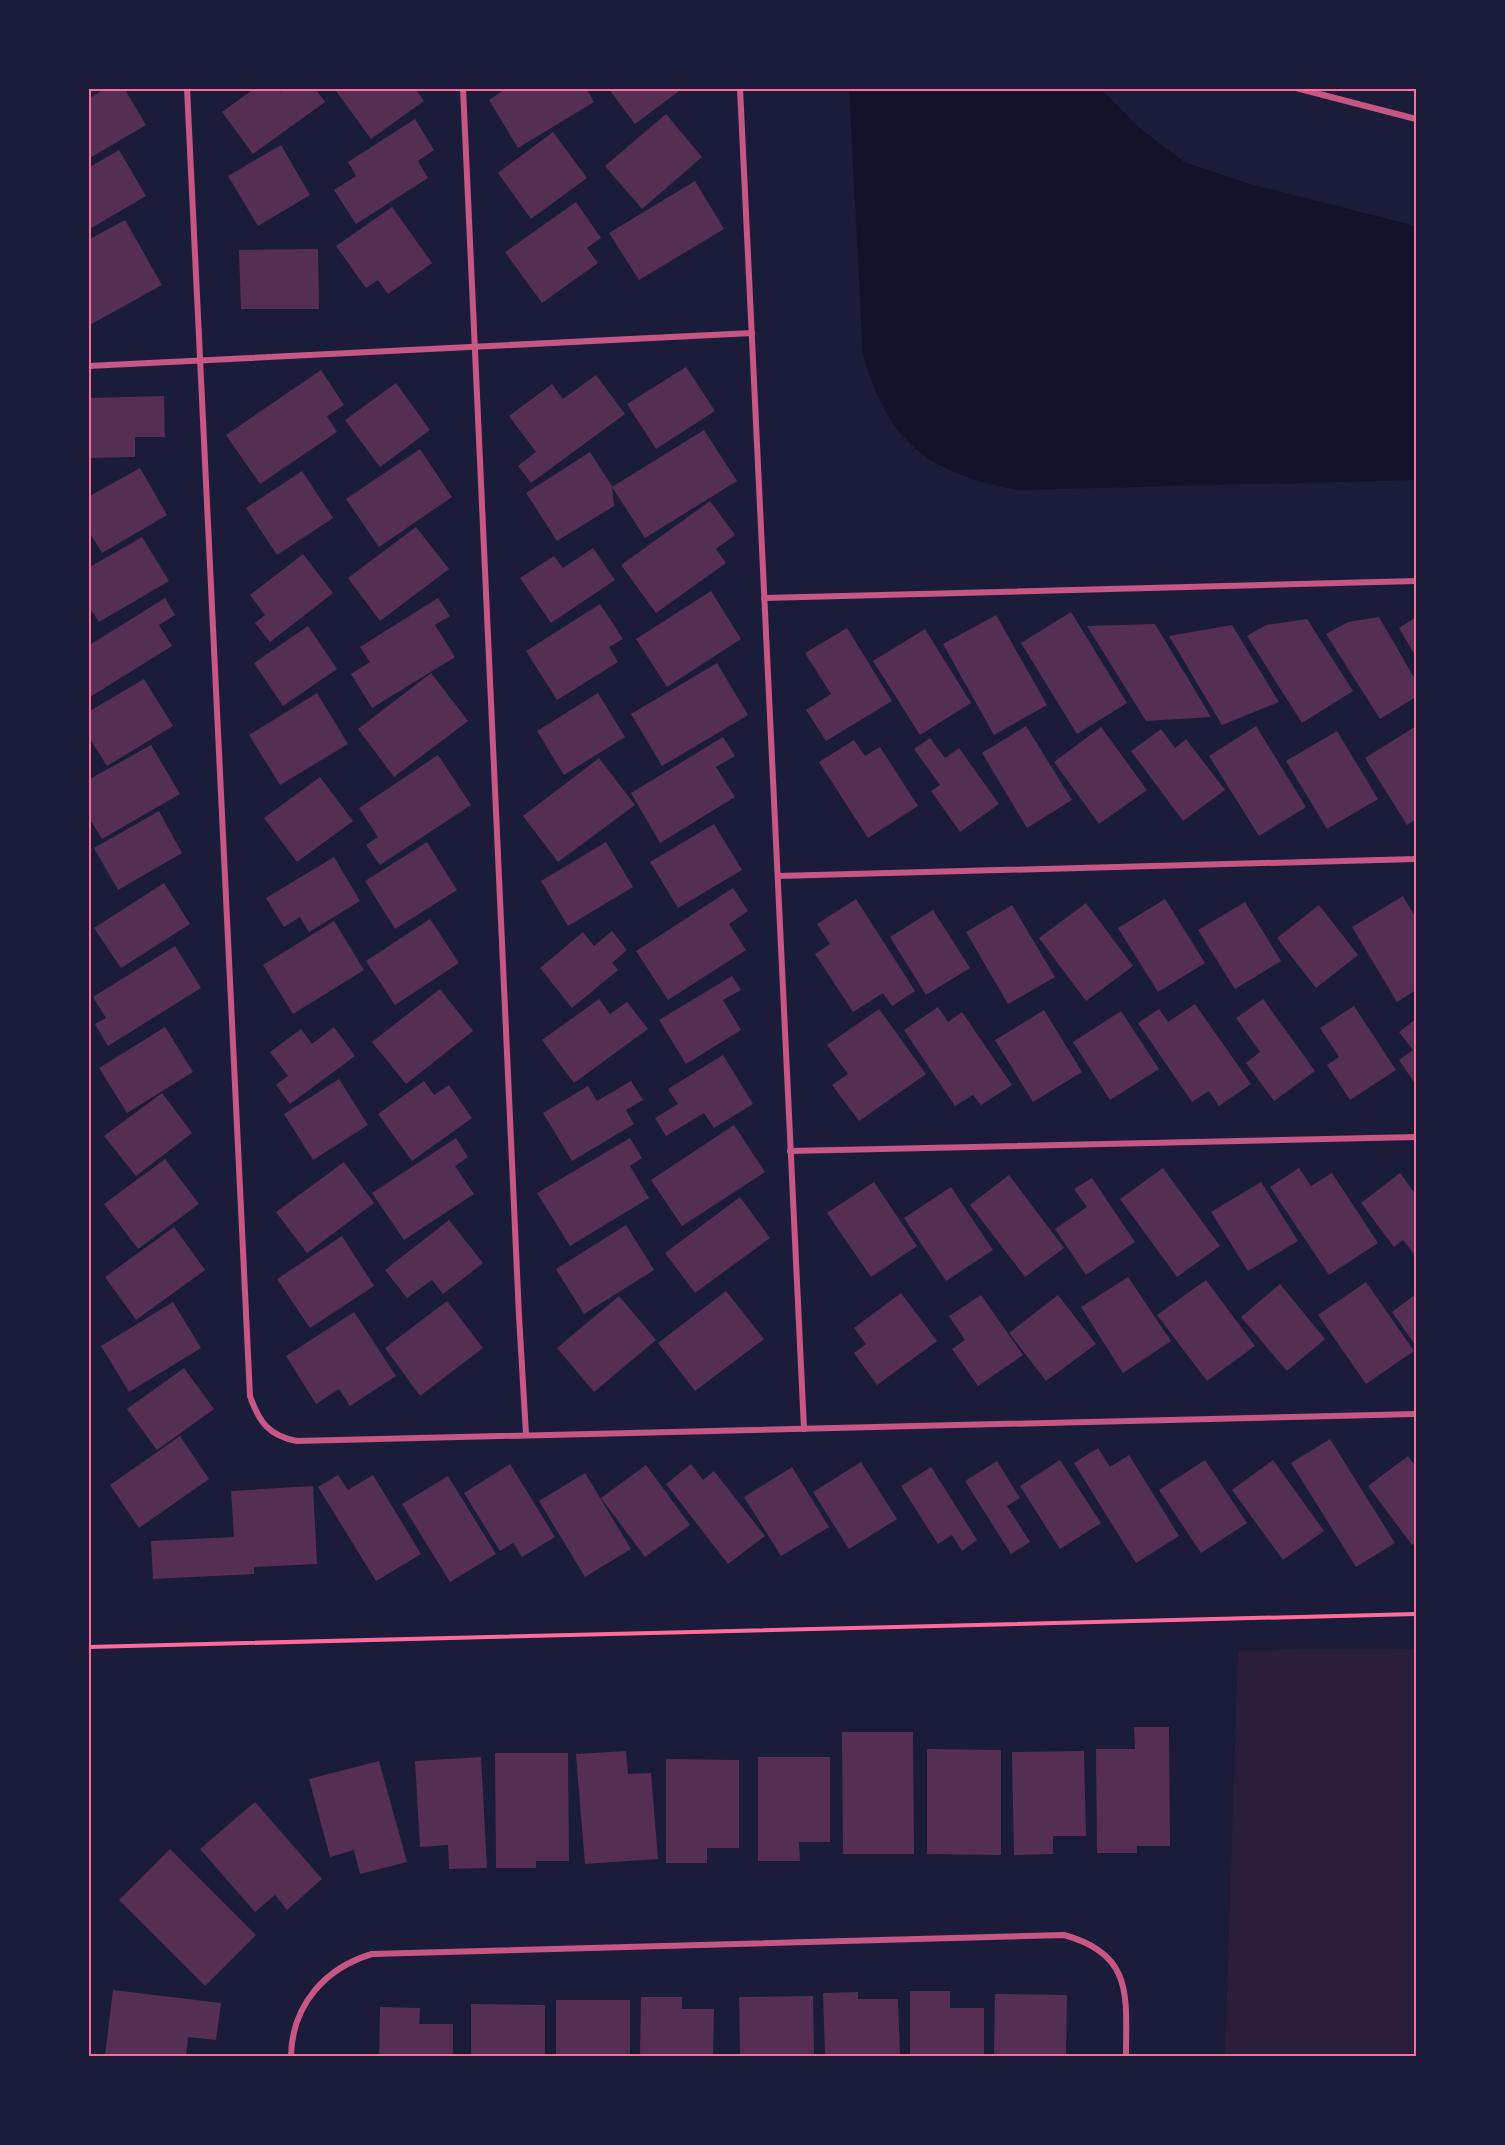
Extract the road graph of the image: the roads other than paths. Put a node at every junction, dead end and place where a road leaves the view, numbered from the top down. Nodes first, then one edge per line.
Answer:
1 (187, 88) edge
2 (463, 88) edge
3 (740, 88) edge
4 (1296, 88) edge
5 (1416, 119) edge
6 (752, 333) junction
7 (475, 345) junction
8 (200, 359) junction
9 (88, 366) edge
10 (1416, 581) edge
11 (764, 598) junction
12 (1416, 859) edge
13 (778, 876) junction
14 (1416, 1137) edge
15 (790, 1151) junction
16 (1416, 1414) edge
17 (804, 1429) junction
18 (526, 1434) junction
19 (291, 2056) edge
20 (1126, 2056) edge

1 - 8 street
2 - 7 street
3 - 6 street
4 - 5 street
6 - 7 street
6 - 11 street
7 - 8 street
7 - 18 street
8 - 9 street
8 - 18 street
10 - 11 street
11 - 13 street
12 - 13 street
13 - 15 street
14 - 15 street
15 - 17 street
16 - 17 street
17 - 18 street
19 - 20 street

